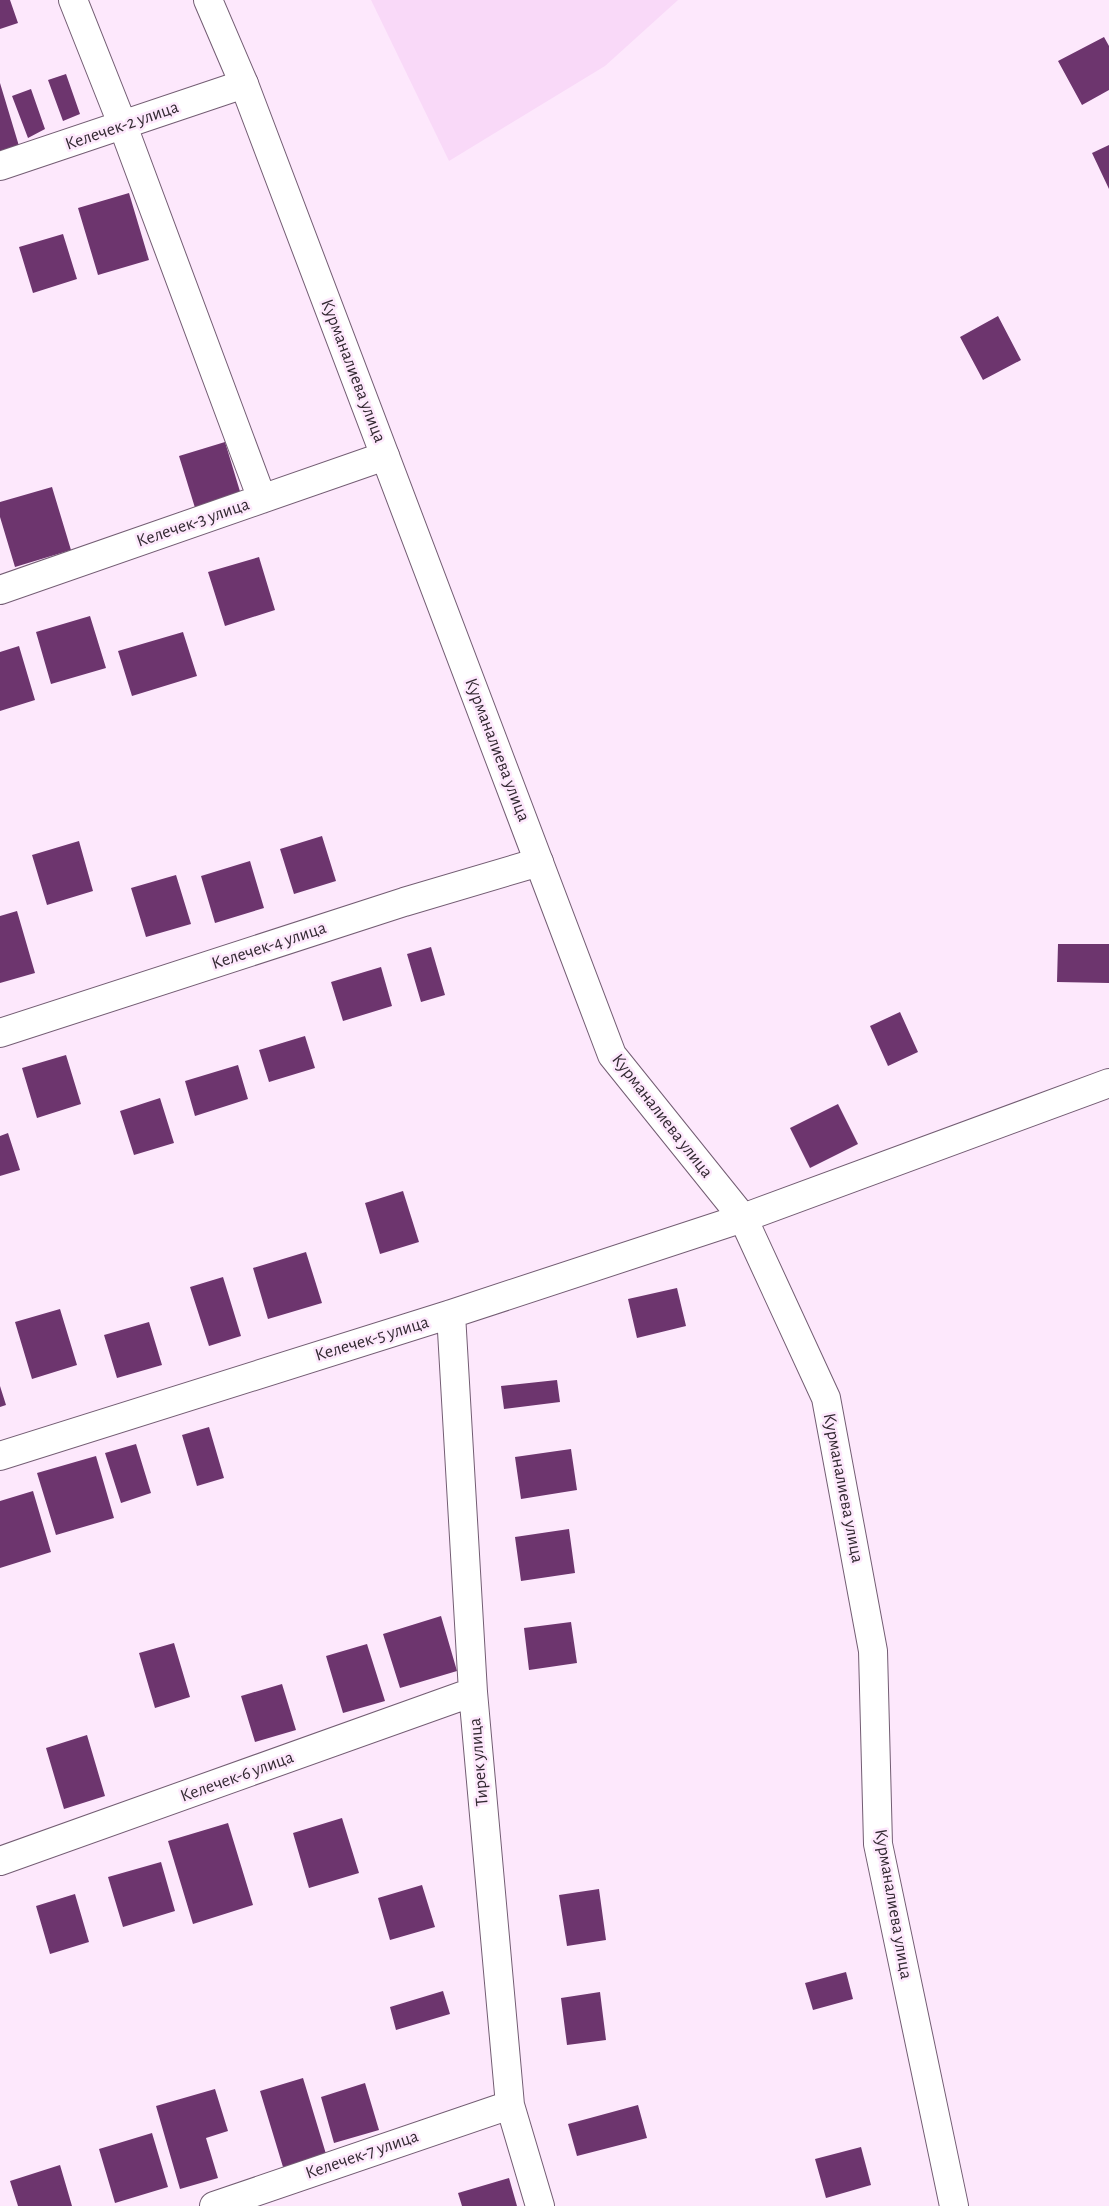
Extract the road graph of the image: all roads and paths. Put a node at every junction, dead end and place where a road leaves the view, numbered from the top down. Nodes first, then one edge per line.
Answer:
1 (73, 0) edge
2 (208, 0) edge
3 (244, 84) junction
4 (123, 126) junction
5 (0, 166) edge
6 (385, 456) junction
7 (262, 499) junction
8 (0, 590) edge
9 (539, 862) junction
10 (0, 1033) edge
11 (1109, 1083) edge
12 (743, 1218) junction
13 (451, 1314) junction
14 (0, 1456) edge
15 (473, 1692) junction
16 (0, 1861) edge
17 (510, 2105) junction
18 (214, 2206) edge
19 (540, 2206) edge
20 (954, 2206) edge

1 - 4 street
2 - 3 street, Курманалиева улица
3 - 4 street, Келечек-2 улица
3 - 6 street, Курманалиева улица
4 - 5 street, Келечек-2 улица
4 - 7 street
6 - 7 street, Келечек-3 улица
6 - 9 street, Курманалиева улица
7 - 8 street, Келечек-3 улица
9 - 10 street, Келечек-4 улица
9 - 12 street, Курманалиева улица
11 - 12 street, Келечек-5 улица
12 - 13 street, Келечек-5 улица
12 - 20 street, Курманалиева улица
13 - 14 street, Келечек-5 улица
13 - 15 street, Тирек улица
15 - 16 street, Келечек-6 улица
15 - 17 street, Тирек улица
17 - 18 street, Келечек-7 улица
17 - 19 street, Тирек улица

